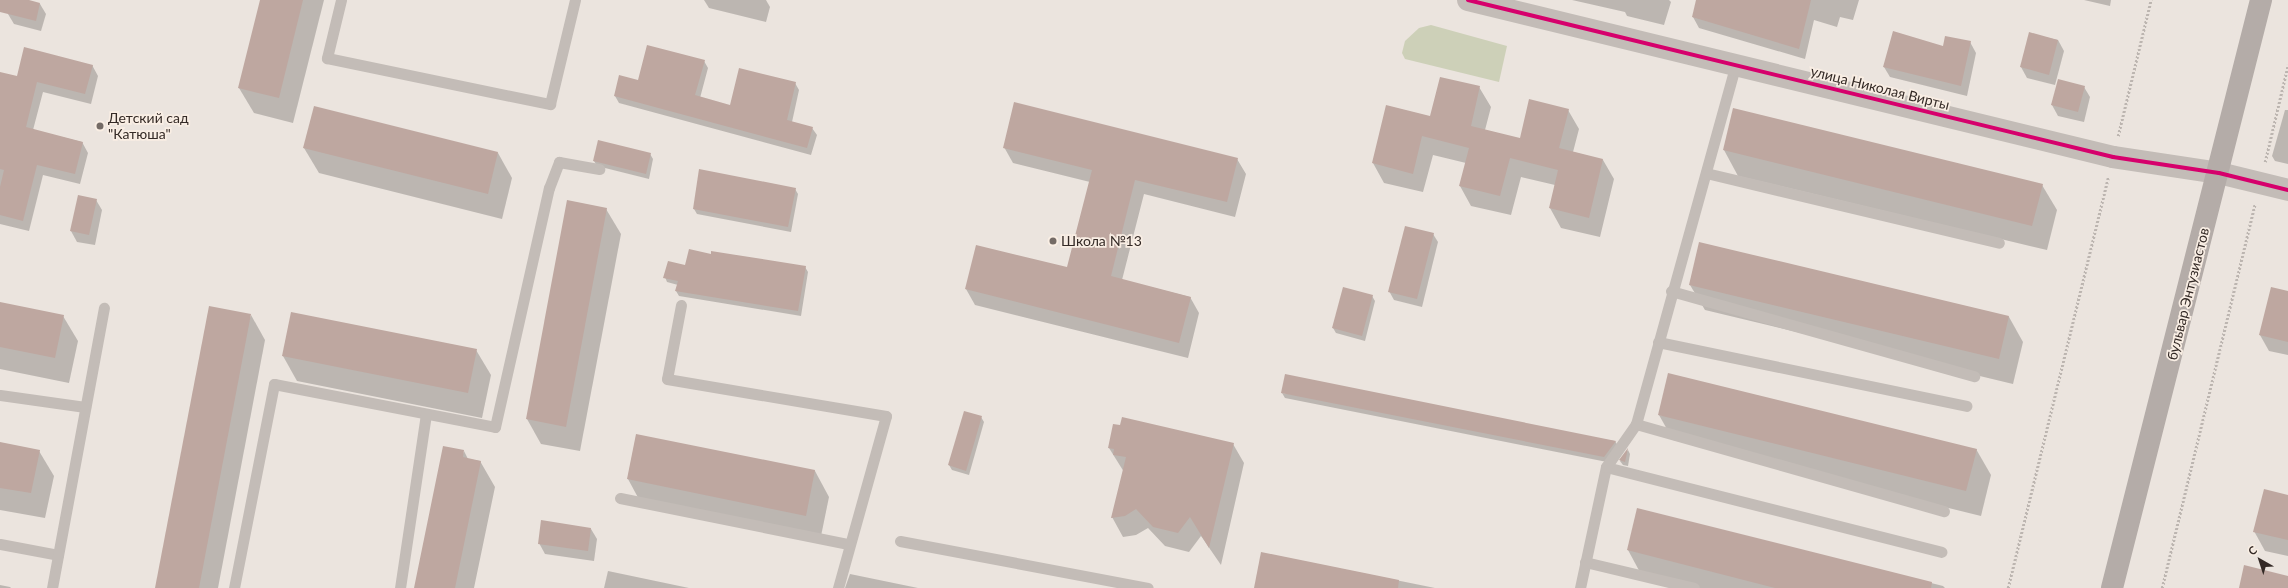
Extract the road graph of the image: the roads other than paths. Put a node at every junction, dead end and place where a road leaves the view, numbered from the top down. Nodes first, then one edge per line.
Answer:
1 (341, 0) edge
2 (575, 0) edge
3 (1468, 0) edge
4 (2261, 0) edge
5 (1736, 64) junction
6 (599, 169) dead end
7 (1706, 173) junction
8 (2219, 173) junction
9 (2288, 190) edge
10 (1999, 243) dead end
11 (1671, 291) junction
12 (681, 305) dead end
13 (104, 308) dead end
14 (1658, 342) junction
15 (1974, 376) dead end
16 (0, 395) edge
17 (1966, 406) dead end
18 (85, 407) junction
19 (426, 414) junction
20 (1636, 424) junction
21 (1606, 467) junction
22 (620, 498) dead end
23 (1944, 511) dead end
24 (900, 541) dead end
25 (0, 544) edge
26 (848, 544) junction
27 (1941, 552) dead end
28 (58, 555) junction
29 (1585, 562) junction
30 (52, 588) edge
31 (234, 588) edge
32 (400, 588) edge
33 (838, 588) edge
34 (1148, 588) edge
35 (1580, 588) edge
36 (1694, 588) edge
37 (2112, 588) edge

1 - 2 lane
3 - 5 street, улица Николая Вирты
4 - 8 main road, бульвар Энтузиастов
5 - 7 lane
5 - 8 street, улица Николая Вирты
6 - 19 lane
7 - 10 lane
7 - 11 lane
8 - 9 street, улица Николая Вирты
8 - 37 main road, бульвар Энтузиастов
11 - 14 lane
11 - 15 lane
12 - 26 lane
13 - 18 lane
14 - 17 lane
14 - 20 lane
16 - 18 lane
18 - 28 lane
19 - 31 lane
19 - 32 lane
20 - 21 lane
20 - 23 lane
21 - 27 lane
21 - 29 lane
22 - 26 lane
24 - 34 lane
25 - 28 lane
26 - 33 lane
28 - 30 lane
29 - 35 lane
29 - 36 lane

